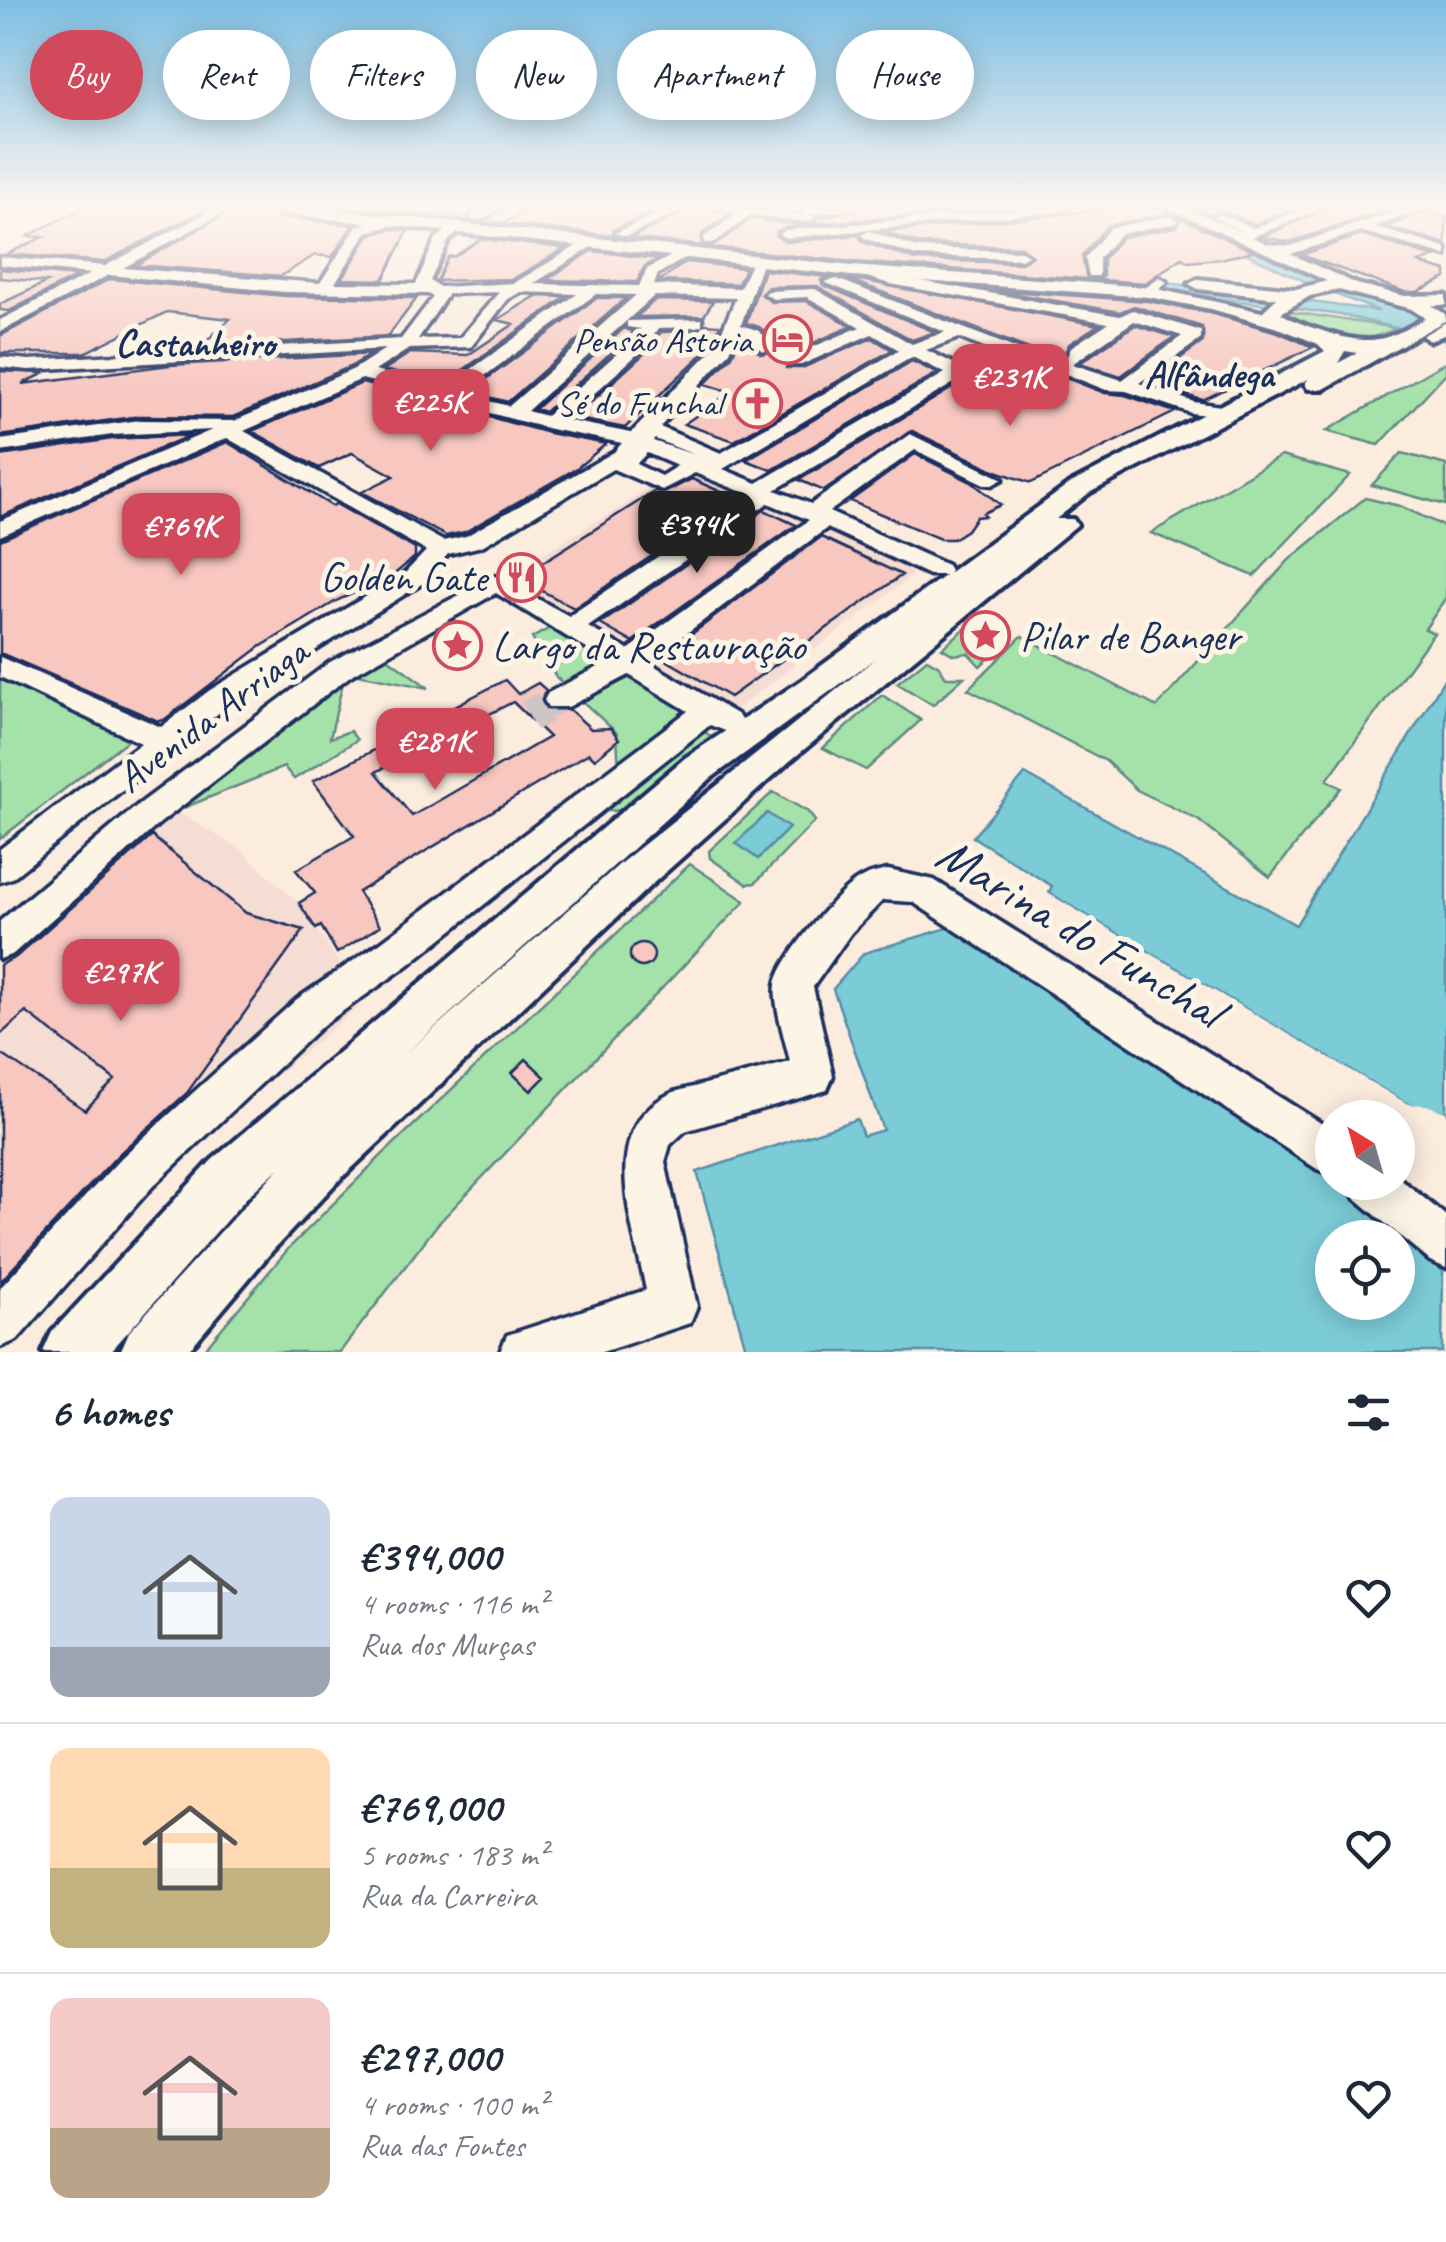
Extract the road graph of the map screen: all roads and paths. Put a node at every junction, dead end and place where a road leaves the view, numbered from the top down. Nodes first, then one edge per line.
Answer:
1 (107, 271) edge
2 (108, 271) edge
3 (335, 271) edge
4 (390, 271) edge
5 (427, 271) edge
6 (545, 271) edge
7 (653, 271) edge
8 (692, 271) dead end
9 (755, 271) edge
10 (860, 271) edge
11 (1168, 271) edge
12 (1284, 271) edge
13 (1302, 271) edge
14 (865, 272) junction
15 (832, 282) dead end
16 (382, 283) dead end
17 (522, 286) junction
18 (324, 288) junction
19 (596, 288) junction
20 (438, 289) junction
21 (654, 290) junction
22 (744, 290) junction
23 (1321, 290) junction
24 (773, 294) dead end
25 (1143, 302) junction
26 (1057, 309) junction
27 (616, 322) junction
28 (696, 322) dead end
29 (1426, 322) edge
30 (1287, 325) junction
31 (652, 326) junction
32 (0, 328) edge
33 (732, 328) junction
34 (872, 328) junction
35 (960, 332) junction
36 (1324, 338) junction
37 (406, 343) junction
38 (770, 347) dead end
39 (911, 350) junction
40 (1072, 359) junction
41 (0, 362) edge
42 (794, 362) dead end
43 (360, 373) junction
44 (956, 374) junction
45 (1090, 378) junction
46 (1130, 382) junction
47 (445, 396) junction
48 (1049, 401) tunnel mouth
49 (513, 413) junction
50 (1206, 415) junction
51 (550, 423) junction
52 (234, 428) junction
53 (634, 441) junction
54 (0, 446) edge
55 (688, 456) junction
56 (999, 482) dead end
57 (762, 492) junction
58 (819, 516) junction
59 (0, 529) edge
60 (440, 549) junction
61 (938, 570) dead end
62 (570, 627) junction
63 (629, 662) junction
64 (0, 666) edge
65 (558, 700) tunnel mouth
66 (164, 740) junction
67 (0, 868) edge
68 (0, 943) edge
69 (1315, 1143) edge
70 (1391, 1200) edge
71 (1446, 1245) edge
72 (0, 1323) edge
73 (72, 1352) edge
74 (149, 1352) edge
75 (524, 1352) edge

1 - 32 street
2 - 18 street
3 - 18 street
4 - 16 street
5 - 20 street
6 - 17 street
7 - 21 street
8 - 21 street
9 - 22 street
10 - 14 main road
11 - 23 main road
12 - 23 main road
13 - 23 main road
14 - 26 street
14 - 30 main road
15 - 35 street
17 - 19 street
17 - 20 street
17 - 37 street
18 - 20 street
19 - 21 street
19 - 47 street
20 - 37 street
21 - 22 street
21 - 27 street
22 - 33 street
23 - 29 main road
23 - 30 main road
24 - 34 street
25 - 26 street
25 - 26 street
25 - 40 street
25 - 46 street
27 - 31 street
27 - 49 street
28 - 31 street
29 - 36 main road
29 - 74 main road
30 - 36 main road
31 - 51 street
33 - 38 street
33 - 60 street
34 - 39 street
34 - 42 street
35 - 39 street
35 - 44 street
36 - 50 main road
37 - 41 street
37 - 43 street
39 - 44 street
39 - 55 street
40 - 45 street
40 - 46 street
43 - 47 street
43 - 52 street
44 - 57 street
45 - 46 street
45 - 48 street
46 - 50 street
47 - 49 street
49 - 51 street
50 - 73 main road
51 - 53 street
52 - 54 street
52 - 59 street
52 - 60 street
53 - 55 street
53 - 55 street
55 - 57 street
56 - 58 street
57 - 58 street
57 - 62 street
58 - 61 street
58 - 63 street
60 - 66 street, Avenida Arriaga
62 - 63 street
62 - 68 street, Avenida Arriaga
63 - 65 street
63 - 72 street
64 - 66 street
66 - 67 street, Avenida Arriaga
69 - 75 street, Marina do Funchal
70 - 71 street

